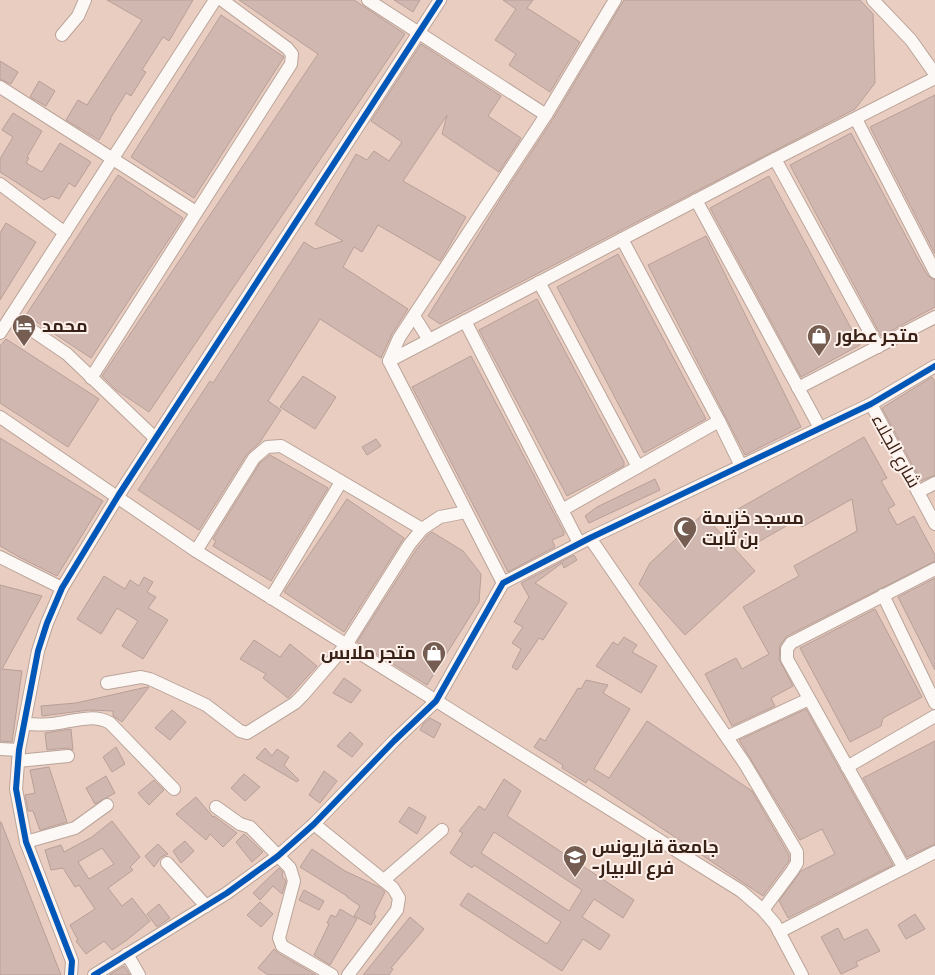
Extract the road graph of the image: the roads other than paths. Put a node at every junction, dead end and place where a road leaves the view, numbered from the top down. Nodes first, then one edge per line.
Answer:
1 (85, 0) edge
2 (215, 0) edge
3 (222, 0) edge
4 (368, 0) edge
5 (440, 0) edge
6 (615, 0) edge
7 (873, 0) edge
8 (419, 32) junction
9 (62, 35) dead end
10 (935, 74) edge
11 (935, 78) edge
12 (0, 87) edge
13 (546, 115) junction
14 (856, 119) junction
15 (113, 158) junction
16 (775, 159) junction
17 (0, 184) edge
18 (696, 200) junction
19 (196, 212) junction
20 (65, 233) junction
21 (622, 239) junction
22 (935, 272) edge
23 (539, 282) junction
24 (12, 316) junction
25 (414, 316) junction
26 (935, 317) edge
27 (465, 321) junction
28 (0, 334) edge
29 (429, 340) junction
30 (878, 347) junction
31 (389, 361) junction
32 (935, 366) edge
33 (91, 378) junction
34 (798, 388) junction
35 (871, 404) junction
36 (0, 417) edge
37 (719, 421) junction
38 (820, 428) junction
39 (155, 438) junction
40 (741, 466) junction
41 (638, 467) junction
42 (341, 482) junction
43 (935, 484) edge
44 (918, 492) junction
45 (118, 496) junction
46 (562, 510) junction
47 (466, 512) junction
48 (935, 524) edge
49 (422, 529) junction
50 (585, 540) junction
51 (196, 551) junction
52 (0, 557) edge
53 (935, 568) edge
54 (503, 583) junction
55 (62, 588) junction
56 (883, 595) junction
57 (271, 598) junction
58 (346, 644) junction
59 (107, 683) dead end
60 (809, 699) junction
61 (436, 701) junction
62 (935, 702) edge
63 (935, 716) edge
64 (24, 724) junction
65 (727, 737) junction
66 (0, 749) edge
67 (19, 756) junction
68 (68, 756) dead end
69 (847, 766) junction
70 (174, 789) dead end
71 (107, 805) dead end
72 (216, 807) dead end
73 (314, 824) junction
74 (442, 830) dead end
75 (26, 842) junction
76 (935, 852) edge
77 (278, 856) junction
78 (167, 863) dead end
79 (904, 868) junction
80 (384, 880) junction
81 (206, 906) junction
82 (763, 910) junction
83 (779, 932) junction
84 (127, 954) junction
85 (71, 975) edge
86 (94, 975) edge
87 (139, 975) edge
88 (332, 975) edge
89 (348, 975) edge
90 (802, 975) edge

1 - 9 street
2 - 15 street
3 - 19 street
4 - 8 street
5 - 8 street
6 - 13 street
7 - 10 street
8 - 13 street
8 - 39 street
11 - 14 street
12 - 15 street
13 - 25 street
14 - 16 street
14 - 22 street
15 - 19 street
15 - 20 street
16 - 18 street
16 - 30 street
17 - 20 street
18 - 21 street
18 - 34 street
19 - 33 street
20 - 24 street
21 - 23 street
21 - 37 street
23 - 27 street
23 - 41 street
24 - 28 street
24 - 33 street
25 - 29 street
25 - 31 street
26 - 30 street
27 - 29 street
27 - 46 street
29 - 31 street
30 - 34 street
31 - 47 street
32 - 35 street
33 - 39 street
34 - 38 street
35 - 38 street
35 - 44 street, شارع الجلاء
36 - 45 street
37 - 40 street
37 - 41 street
38 - 40 street
39 - 45 street
40 - 50 street
41 - 46 street
42 - 49 street
42 - 51 street
42 - 57 street
43 - 44 street
44 - 48 street, شارع الجلاء
45 - 51 street
45 - 55 street
46 - 50 street
47 - 49 street
47 - 54 street
49 - 58 street
50 - 54 street
50 - 65 street
51 - 57 street
52 - 55 street
53 - 56 street
54 - 61 street
55 - 64 street
56 - 60 street
56 - 62 street
57 - 58 street
58 - 59 street
58 - 61 street
60 - 65 street
60 - 69 street
61 - 73 street
61 - 82 street
63 - 69 street
64 - 67 street
64 - 70 street
65 - 82 street
66 - 67 street
67 - 68 street
67 - 75 street
69 - 79 street
71 - 75 street
72 - 77 street
73 - 77 street
73 - 80 street
74 - 80 street
75 - 85 street
76 - 79 street
77 - 81 street
77 - 88 street
78 - 81 street
79 - 83 street
80 - 89 street
81 - 84 street
82 - 83 street
83 - 90 street
84 - 86 street
84 - 87 street

